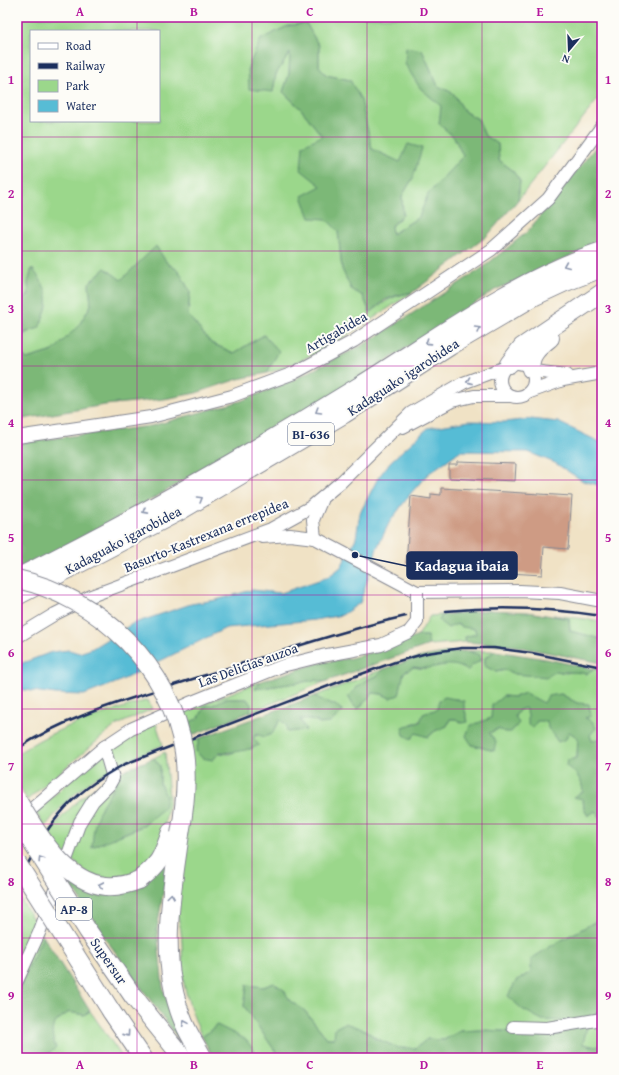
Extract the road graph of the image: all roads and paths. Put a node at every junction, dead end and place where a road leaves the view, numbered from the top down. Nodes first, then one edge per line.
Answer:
1 (602, 126) edge
2 (602, 251) edge
3 (602, 268) edge
4 (602, 293) edge
5 (602, 304) edge
6 (508, 365) junction
7 (532, 370) junction
8 (602, 373) edge
9 (586, 375) junction
10 (530, 392) junction
11 (511, 396) junction
12 (390, 435) junction
13 (17, 437) edge
14 (323, 497) junction
15 (293, 517) junction
16 (311, 537) junction
17 (238, 541) junction
18 (17, 579) edge
19 (17, 590) edge
20 (417, 592) junction
21 (17, 596) edge
22 (602, 601) edge
23 (17, 637) edge
24 (104, 747) junction
25 (17, 800) edge
26 (17, 820) edge
27 (175, 833) junction
28 (17, 864) edge
29 (17, 882) edge
30 (17, 981) edge
31 (107, 1006) junction
32 (602, 1018) edge
33 (513, 1027) dead end
34 (143, 1058) edge
35 (182, 1058) edge
36 (203, 1058) edge

1 - 13 street, Artigabidea
2 -> 18 highway, Kadaguako igarobidea / BI-636
21 -> 3 highway, Kadaguako igarobidea / BI-636
4 - 6 highway
5 - 7 highway
6 - 7 street
6 - 11 street
6 -> 12 street, Basurto-Kastrexana errepidea
7 - 9 street
7 - 10 street
8 - 9 street
9 - 10 street
10 - 11 street
11 - 12 street, Basurto-Kastrexana errepidea
12 - 14 street, Basurto-Kastrexana errepidea
14 - 15 street, Basurto-Kastrexana errepidea
14 - 16 street
15 - 16 street
15 - 17 street, Basurto-Kastrexana errepidea
16 - 17 street
16 - 20 street
17 - 23 street, Basurto-Kastrexana errepidea
18 - 27 highway, bridge
19 - 27 highway
20 - 22 street
20 - 24 street, Las Delicias auzoa, bridge
24 - 26 street, Las Delicias auzoa
24 - 30 street
27 -> 25 highway, bridge
35 -> 26 highway, Supersur / AP-8, bridge
36 -> 27 highway
28 - 31 highway, Supersur / AP-8, bridge
29 - 31 highway, bridge
31 -> 34 highway, Supersur / AP-8
32 - 33 street

